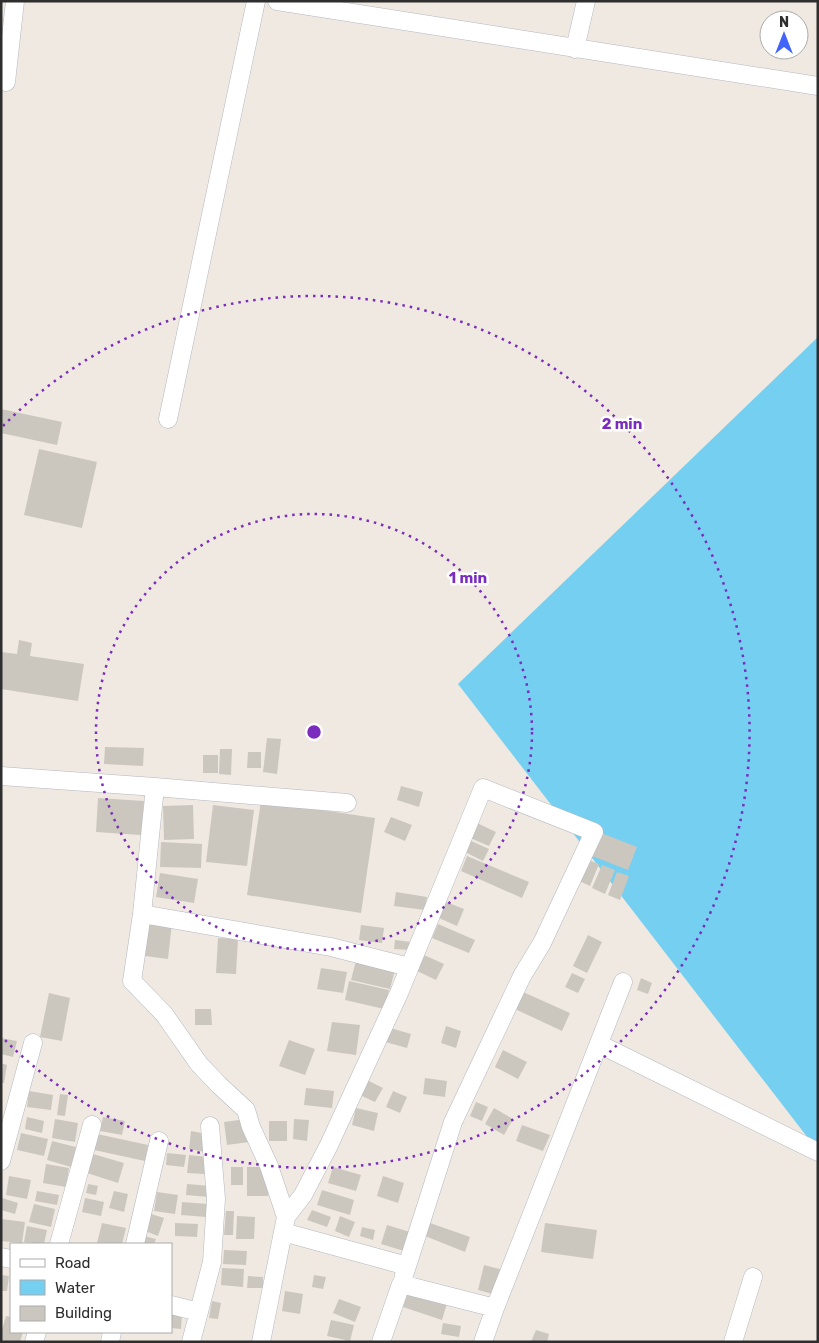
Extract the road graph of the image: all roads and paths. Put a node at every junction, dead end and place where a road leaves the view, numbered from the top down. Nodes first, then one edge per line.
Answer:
1 (15, 1) edge
2 (256, 1) edge
3 (277, 1) edge
4 (586, 1) edge
5 (575, 49) junction
6 (6, 82) dead end
7 (818, 86) edge
8 (168, 418) dead end
9 (1, 776) edge
10 (155, 787) junction
11 (347, 803) dead end
12 (142, 914) junction
13 (410, 967) junction
14 (623, 982) dead end
15 (33, 1043) dead end
16 (599, 1044) junction
17 (92, 1125) dead end
18 (210, 1126) dead end
19 (159, 1141) dead end
20 (818, 1152) edge
21 (1, 1161) edge
22 (284, 1225) junction
23 (59, 1243) edge
24 (135, 1243) edge
25 (407, 1266) junction
26 (753, 1278) dead end
27 (401, 1284) junction
28 (172, 1305) edge
29 (495, 1308) junction
30 (199, 1312) junction
31 (191, 1342) edge
32 (261, 1342) edge
33 (381, 1342) edge
34 (483, 1342) edge
35 (732, 1342) edge

1 - 6 street
2 - 8 street
3 - 5 street
4 - 5 street
5 - 7 street
9 - 10 street
10 - 11 street
10 - 12 street
12 - 13 street
12 - 22 street
13 - 22 street
13 - 25 street
14 - 16 street
15 - 21 street
16 - 20 street
16 - 29 street
17 - 23 street
18 - 30 street
19 - 24 street
22 - 25 street
22 - 32 street
25 - 27 street
26 - 35 street
27 - 29 street
27 - 33 street
28 - 30 street
29 - 34 street
30 - 31 street

